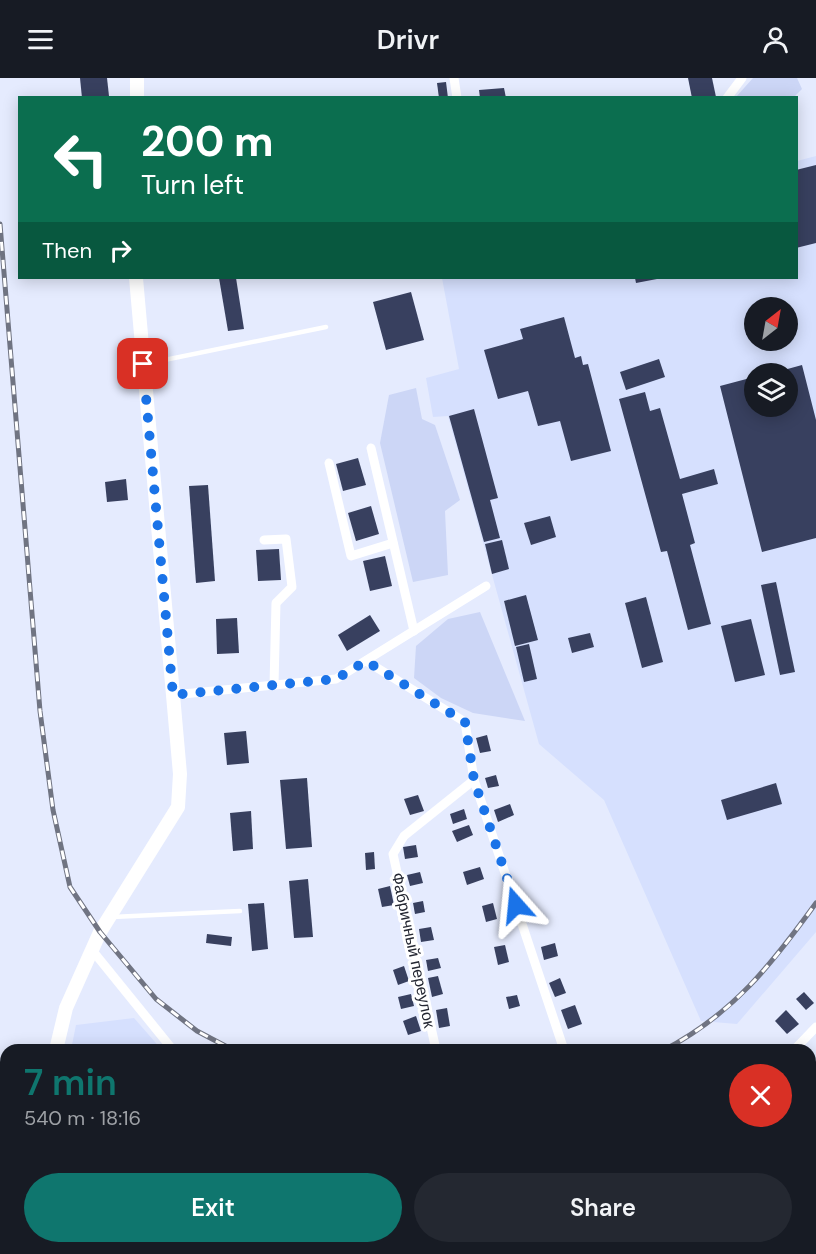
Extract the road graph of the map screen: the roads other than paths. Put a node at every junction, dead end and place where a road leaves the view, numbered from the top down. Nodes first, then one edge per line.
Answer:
1 (137, 78) edge
2 (454, 78) edge
3 (742, 78) edge
4 (137, 96) edge
5 (457, 96) edge
6 (728, 96) edge
7 (136, 279) edge
8 (326, 327) dead end
9 (143, 364) junction
10 (371, 448) dead end
11 (329, 463) dead end
12 (264, 540) dead end
13 (393, 543) junction
14 (486, 586) dead end
15 (414, 631) junction
16 (366, 661) junction
17 (274, 685) junction
18 (173, 695) junction
19 (474, 780) junction
20 (240, 911) dead end
21 (110, 917) junction
22 (92, 950) junction
23 (816, 1027) edge
24 (57, 1044) edge
25 (167, 1044) edge
26 (435, 1044) edge
27 (562, 1044) edge
28 (800, 1044) edge

1 - 4 street
2 - 5 street
3 - 6 street
7 - 9 street
8 - 9 lane
9 - 18 street
10 - 13 street
11 - 13 street
12 - 17 street
13 - 15 street
14 - 15 street
15 - 16 street
16 - 17 street
16 - 19 street
17 - 18 street
18 - 21 street
19 - 26 street, Фабричный переулок
19 - 27 street
20 - 21 lane
21 - 22 street
22 - 24 street
22 - 25 street
23 - 28 street

